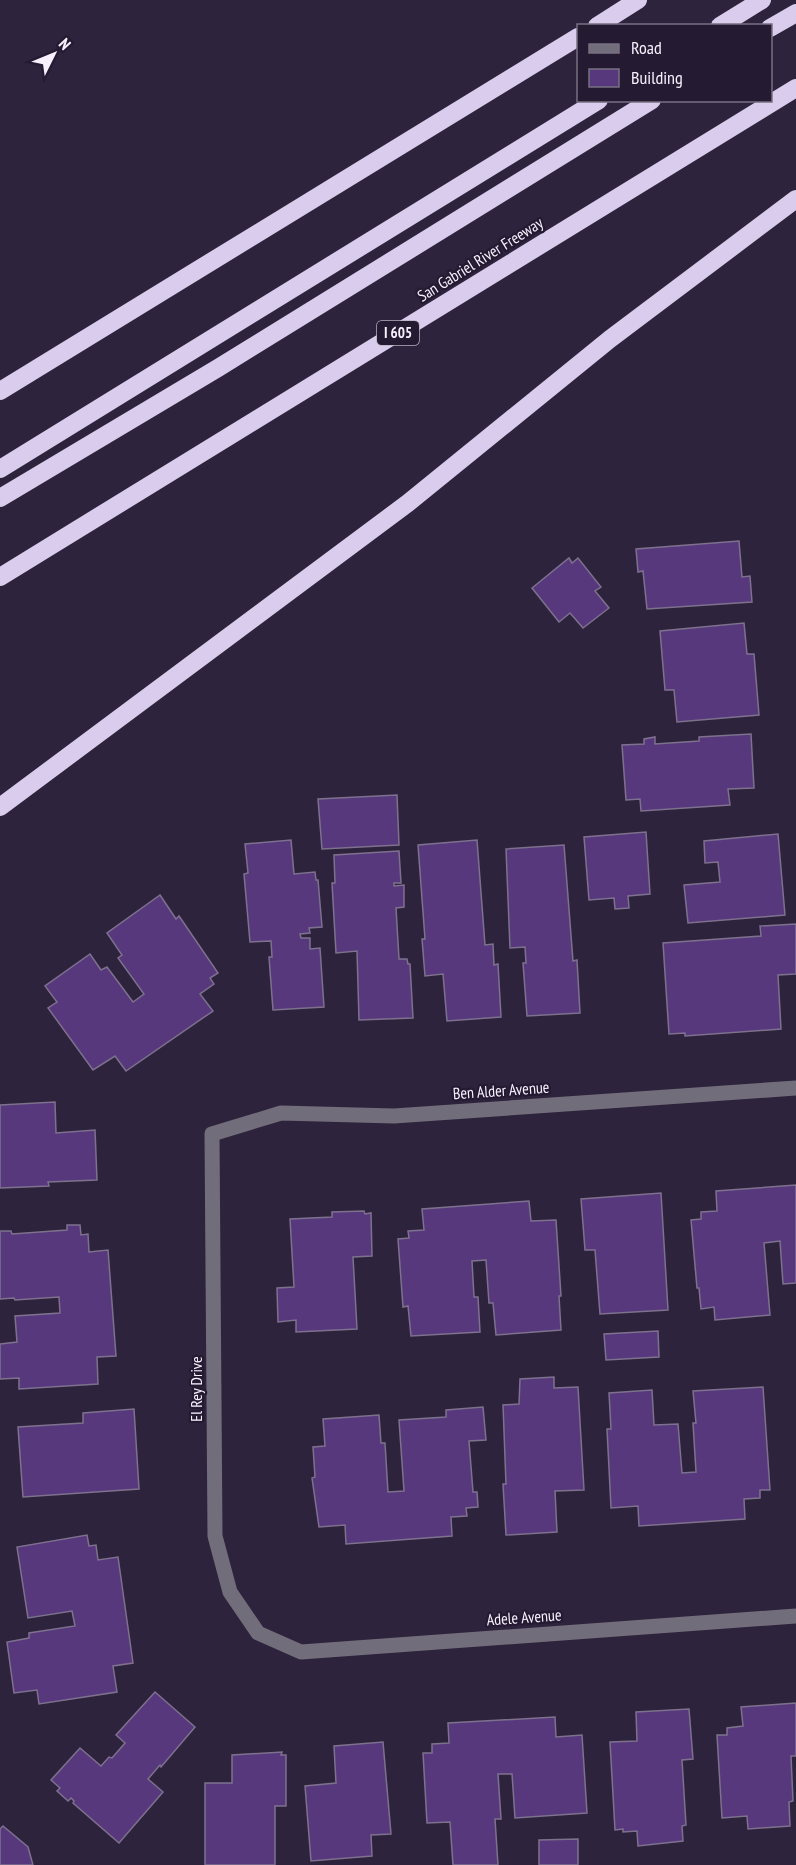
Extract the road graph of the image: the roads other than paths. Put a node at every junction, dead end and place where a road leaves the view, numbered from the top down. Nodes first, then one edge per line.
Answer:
1 (639, 0) edge
2 (762, 0) edge
3 (796, 13) edge
4 (600, 24) edge
5 (723, 24) edge
6 (772, 27) edge
7 (577, 38) edge
8 (796, 88) edge
9 (595, 102) edge
10 (649, 102) edge
11 (796, 199) edge
12 (0, 391) edge
13 (0, 468) edge
14 (0, 498) edge
15 (0, 577) edge
16 (0, 807) edge
17 (796, 1088) edge
18 (212, 1134) joint
19 (796, 1616) edge
20 (258, 1633) joint

1 - 4 highway
2 - 5 highway
3 - 6 highway
7 - 12 highway
8 - 15 highway, San Gabriel River Freeway / I 605
9 - 13 highway
10 - 14 highway
11 - 16 highway
17 - 18 street, Ben Alder Avenue
18 - 20 street, El Rey Drive
19 - 20 street, Adele Avenue

